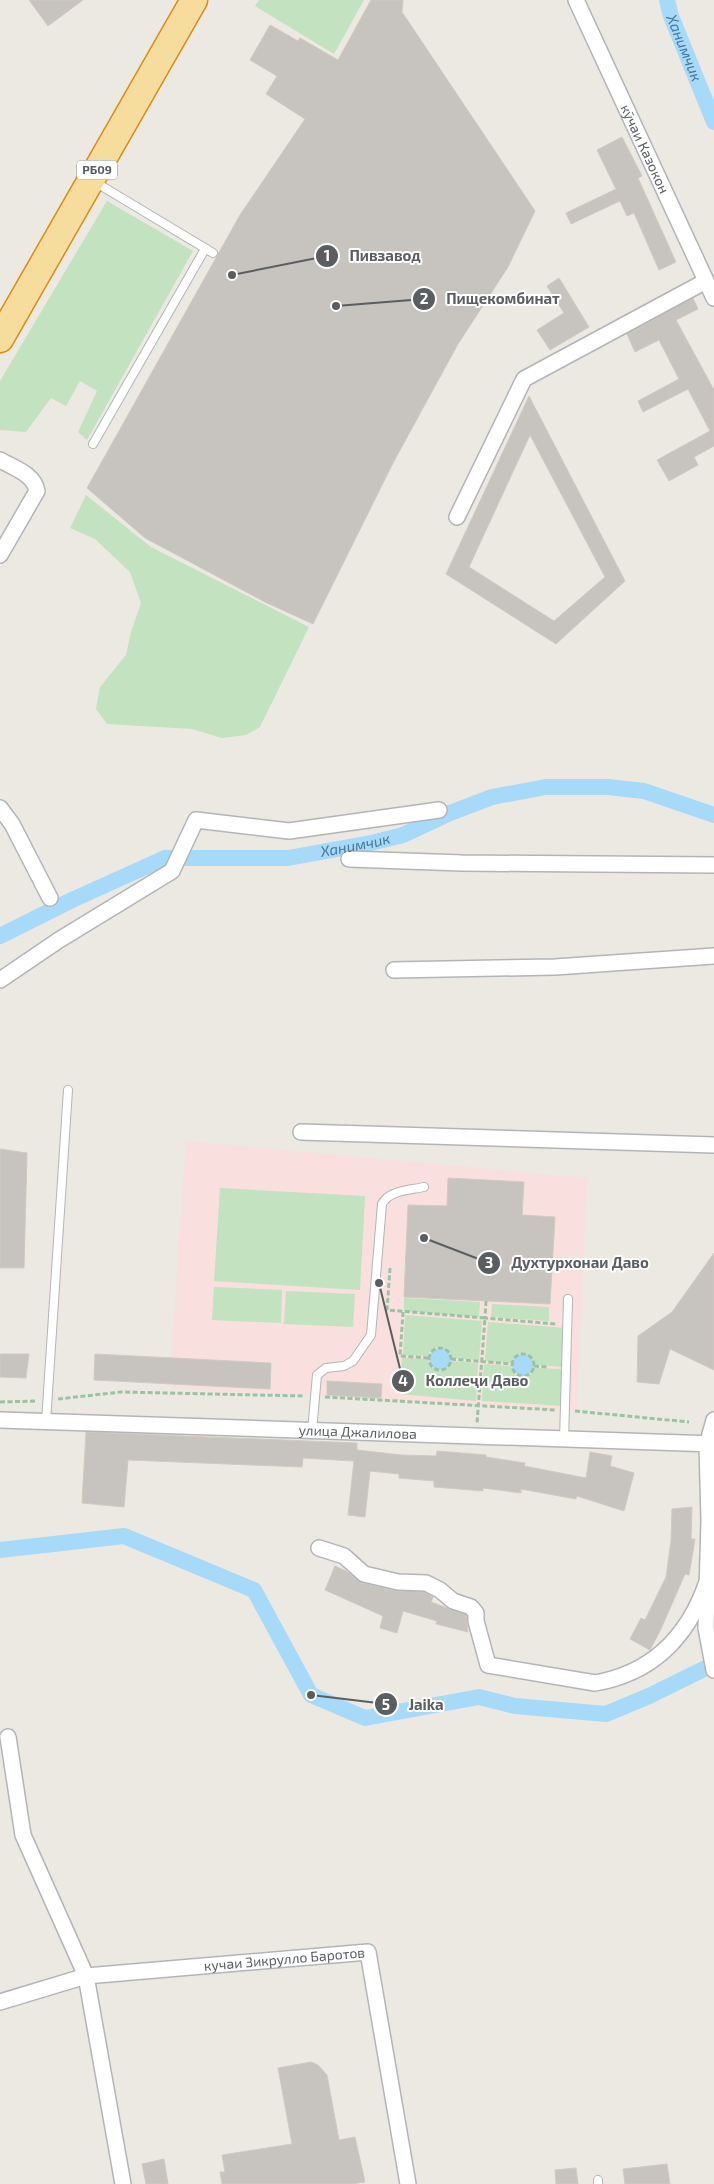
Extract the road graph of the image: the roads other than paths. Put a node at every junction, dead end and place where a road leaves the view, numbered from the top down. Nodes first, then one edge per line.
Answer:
1 (194, 0) edge
2 (576, 0) edge
3 (91, 180) junction
4 (205, 249) junction
5 (213, 253) dead end
6 (706, 281) junction
7 (714, 298) edge
8 (0, 339) edge
9 (93, 444) dead end
10 (0, 460) edge
11 (457, 517) dead end
12 (0, 555) edge
13 (0, 808) edge
14 (439, 810) dead end
15 (349, 859) dead end
16 (714, 865) edge
17 (50, 898) dead end
18 (714, 956) edge
19 (394, 970) dead end
20 (0, 980) edge
21 (68, 1090) dead end
22 (301, 1132) dead end
23 (714, 1145) edge
24 (424, 1187) dead end
25 (568, 1299) dead end
26 (0, 1420) edge
27 (714, 1420) edge
28 (46, 1422) junction
29 (312, 1431) junction
30 (564, 1440) junction
31 (710, 1444) edge
32 (711, 1521) edge
33 (319, 1548) dead end
34 (707, 1582) junction
35 (714, 1670) edge
36 (8, 1737) dead end
37 (86, 1976) junction
38 (0, 2002) edge
39 (123, 2184) edge
40 (408, 2184) edge

1 - 3 highway, РБ09
2 - 6 street, кӯчаи Казокон
3 - 4 lane
3 - 8 highway, РБ09
4 - 5 lane
4 - 9 lane
6 - 7 street, кӯчаи Казокон
6 - 11 street
10 - 12 street
13 - 17 street
14 - 20 street
15 - 16 street
18 - 19 street
21 - 28 lane
22 - 23 street
24 - 29 lane
25 - 30 lane
26 - 28 street, улица Джалилова
27 - 31 street
28 - 29 street, улица Джалилова
29 - 30 street, улица Джалилова
30 - 31 street, улица Джалилова
31 - 32 street
32 - 34 street
33 - 34 street
34 - 35 street
36 - 37 street
37 - 38 street, кучаи Зикрулло Баротов
37 - 39 street
37 - 40 street, кучаи Зикрулло Баротов

